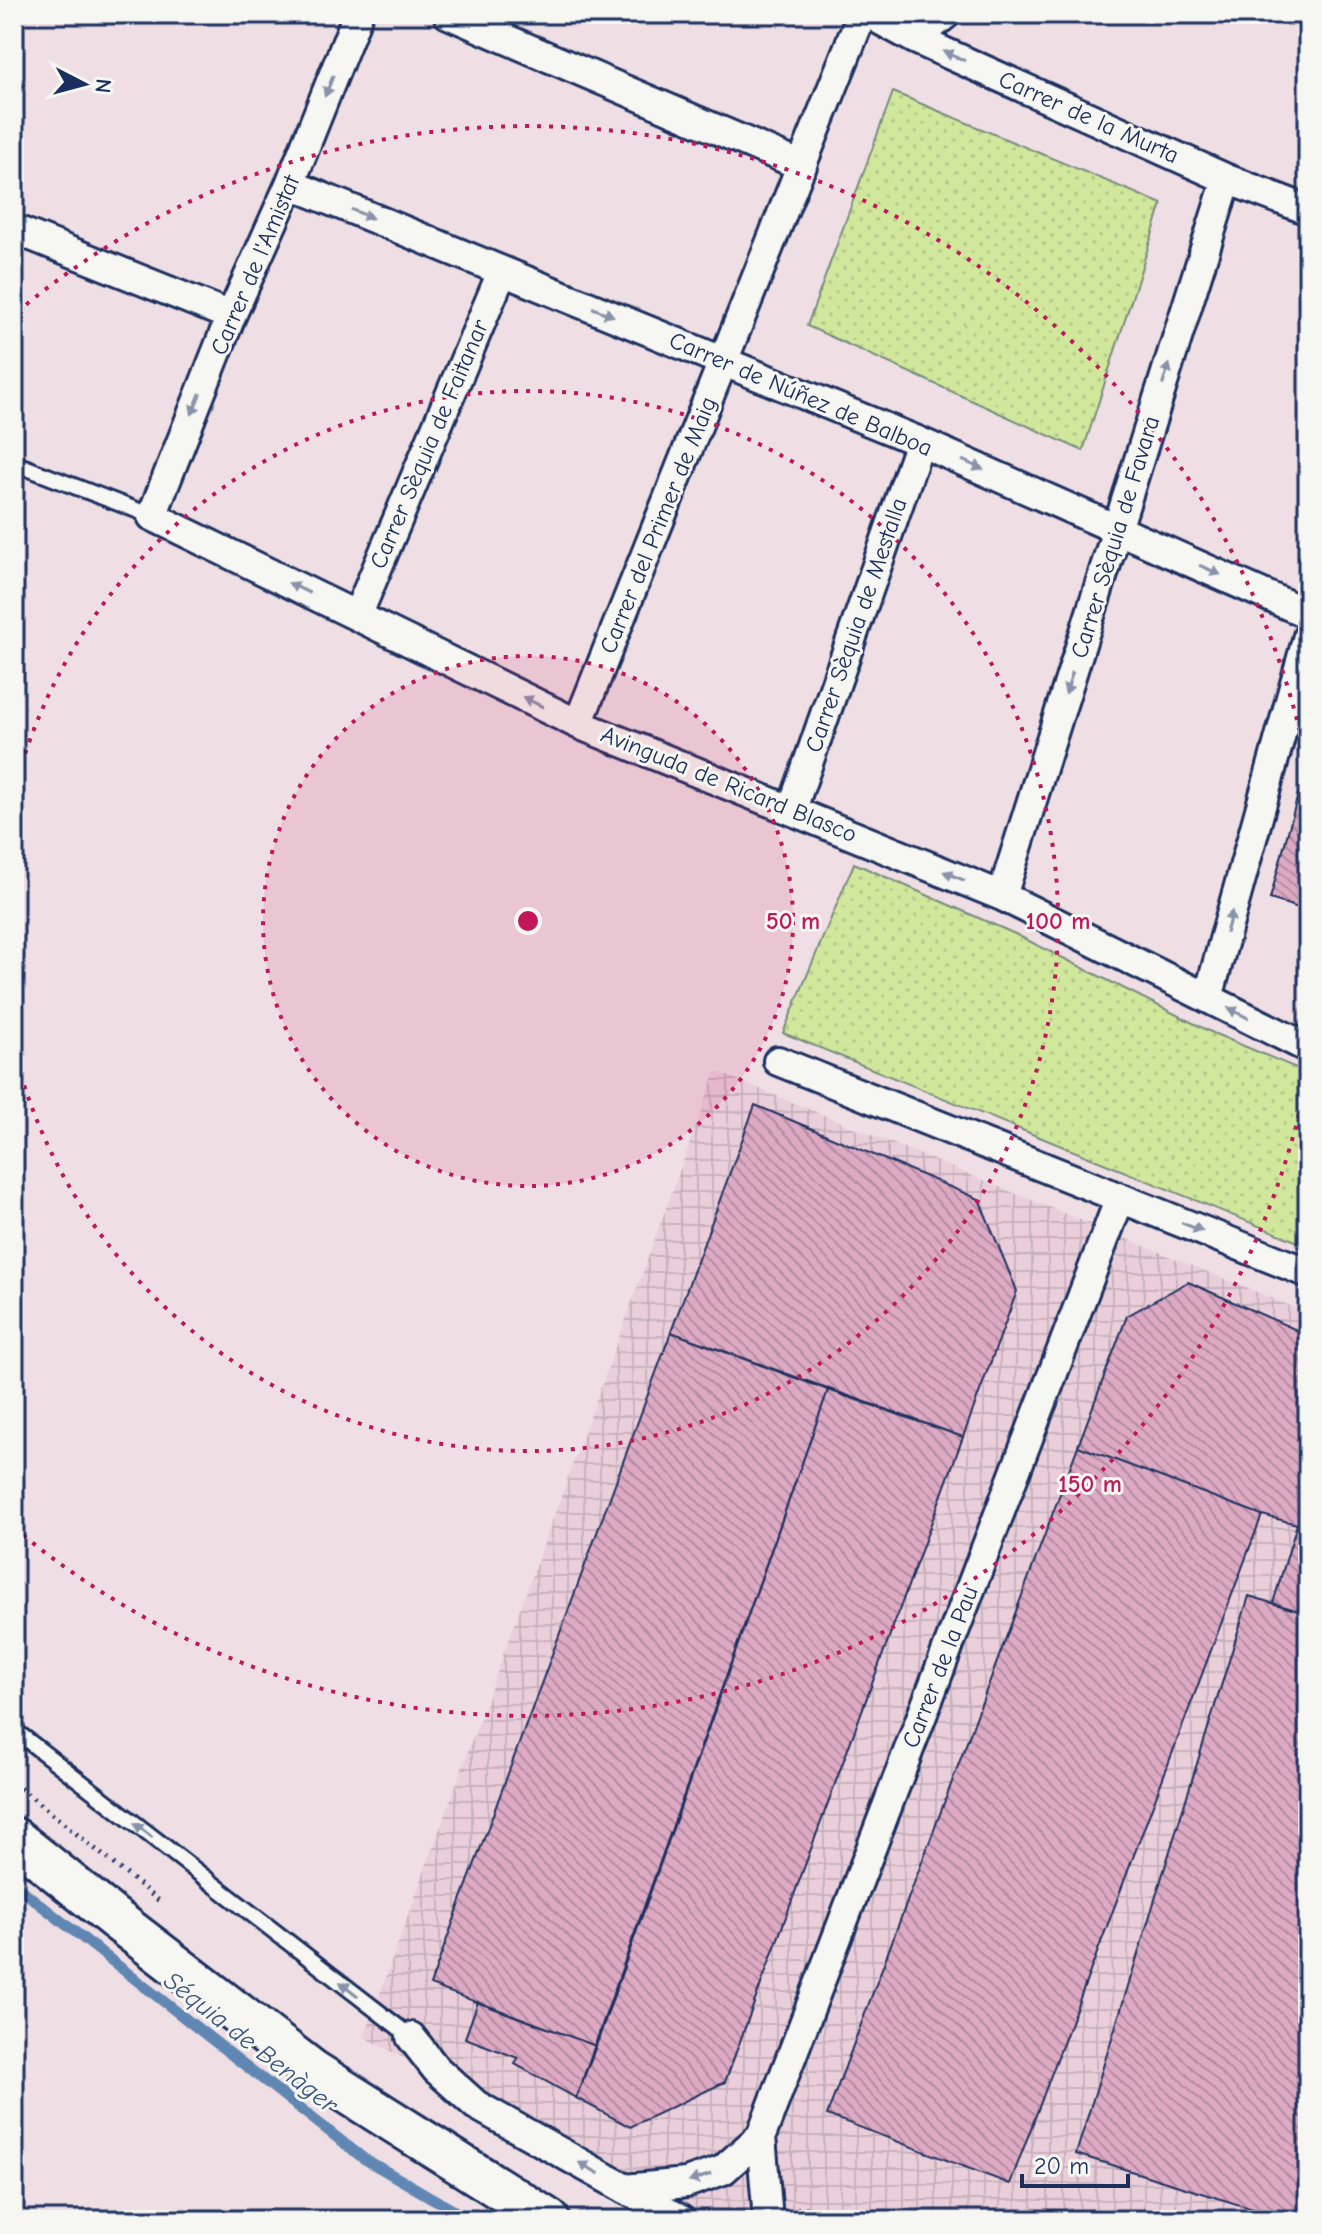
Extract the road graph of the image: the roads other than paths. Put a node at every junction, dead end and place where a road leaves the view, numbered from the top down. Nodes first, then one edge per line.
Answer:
1 (358, 14) edge
2 (448, 14) edge
3 (862, 14) edge
4 (877, 14) edge
5 (946, 14) edge
6 (915, 39) junction
7 (802, 166) junction
8 (1227, 179) junction
9 (290, 184) junction
10 (1308, 210) edge
11 (14, 229) edge
12 (502, 272) junction
13 (231, 316) junction
14 (725, 361) junction
15 (920, 442) junction
16 (14, 463) edge
17 (152, 516) junction
18 (1118, 529) junction
19 (1308, 614) edge
20 (357, 616) junction
21 (1308, 636) edge
22 (578, 724) junction
23 (792, 809) junction
24 (1002, 896) junction
25 (1208, 998) junction
26 (1308, 1048) edge
27 (778, 1061) dead end
28 (1120, 1198) junction
29 (1308, 1273) edge
30 (14, 1730) edge
31 (14, 1838) edge
32 (411, 2037) joint
33 (761, 2136) junction
34 (625, 2189) junction
35 (549, 2220) edge
36 (681, 2220) edge
37 (768, 2220) edge

1 -> 9 street, Carrer de l'Amistat
2 - 7 street
3 - 7 street, Carrer del Primer de Maig
4 - 6 street, Carrer de la Murta
5 - 6 street
8 -> 6 street, Carrer de la Murta
7 - 14 street, Carrer del Primer de Maig
8 - 10 street, Carrer de la Murta
18 -> 8 street, Carrer Sèquia de Favara
9 -> 12 street, Carrer de Núñez de Balboa
9 - 13 street, Carrer de l'Amistat
11 - 13 street
12 -> 14 street, Carrer de Núñez de Balboa
12 - 20 street, Carrer Sèquia de Faitanar
13 -> 17 street, Carrer de l'Amistat
14 - 15 street, Carrer de Núñez de Balboa
14 - 22 street, Carrer del Primer de Maig
15 -> 18 street, Carrer de Núñez de Balboa
15 - 23 street, Carrer Sèquia de Mestalla
16 - 17 lane
20 -> 17 street, Avinguda de Ricard Blasco
18 -> 19 street, Carrer de Núñez de Balboa
18 -> 24 street, Carrer Sèquia de Favara
22 -> 20 street, Avinguda de Ricard Blasco
25 -> 21 street
22 - 23 street, Avinguda de Ricard Blasco
24 -> 23 street, Avinguda de Ricard Blasco
24 - 25 street, Avinguda de Ricard Blasco
26 -> 25 street, Avinguda de Ricard Blasco
27 - 28 street
28 -> 29 street
28 - 33 street, Carrer de la Pau
32 -> 30 lane
31 - 35 main road
34 -> 32 street
33 -> 34 street
33 - 37 street
34 - 36 street

